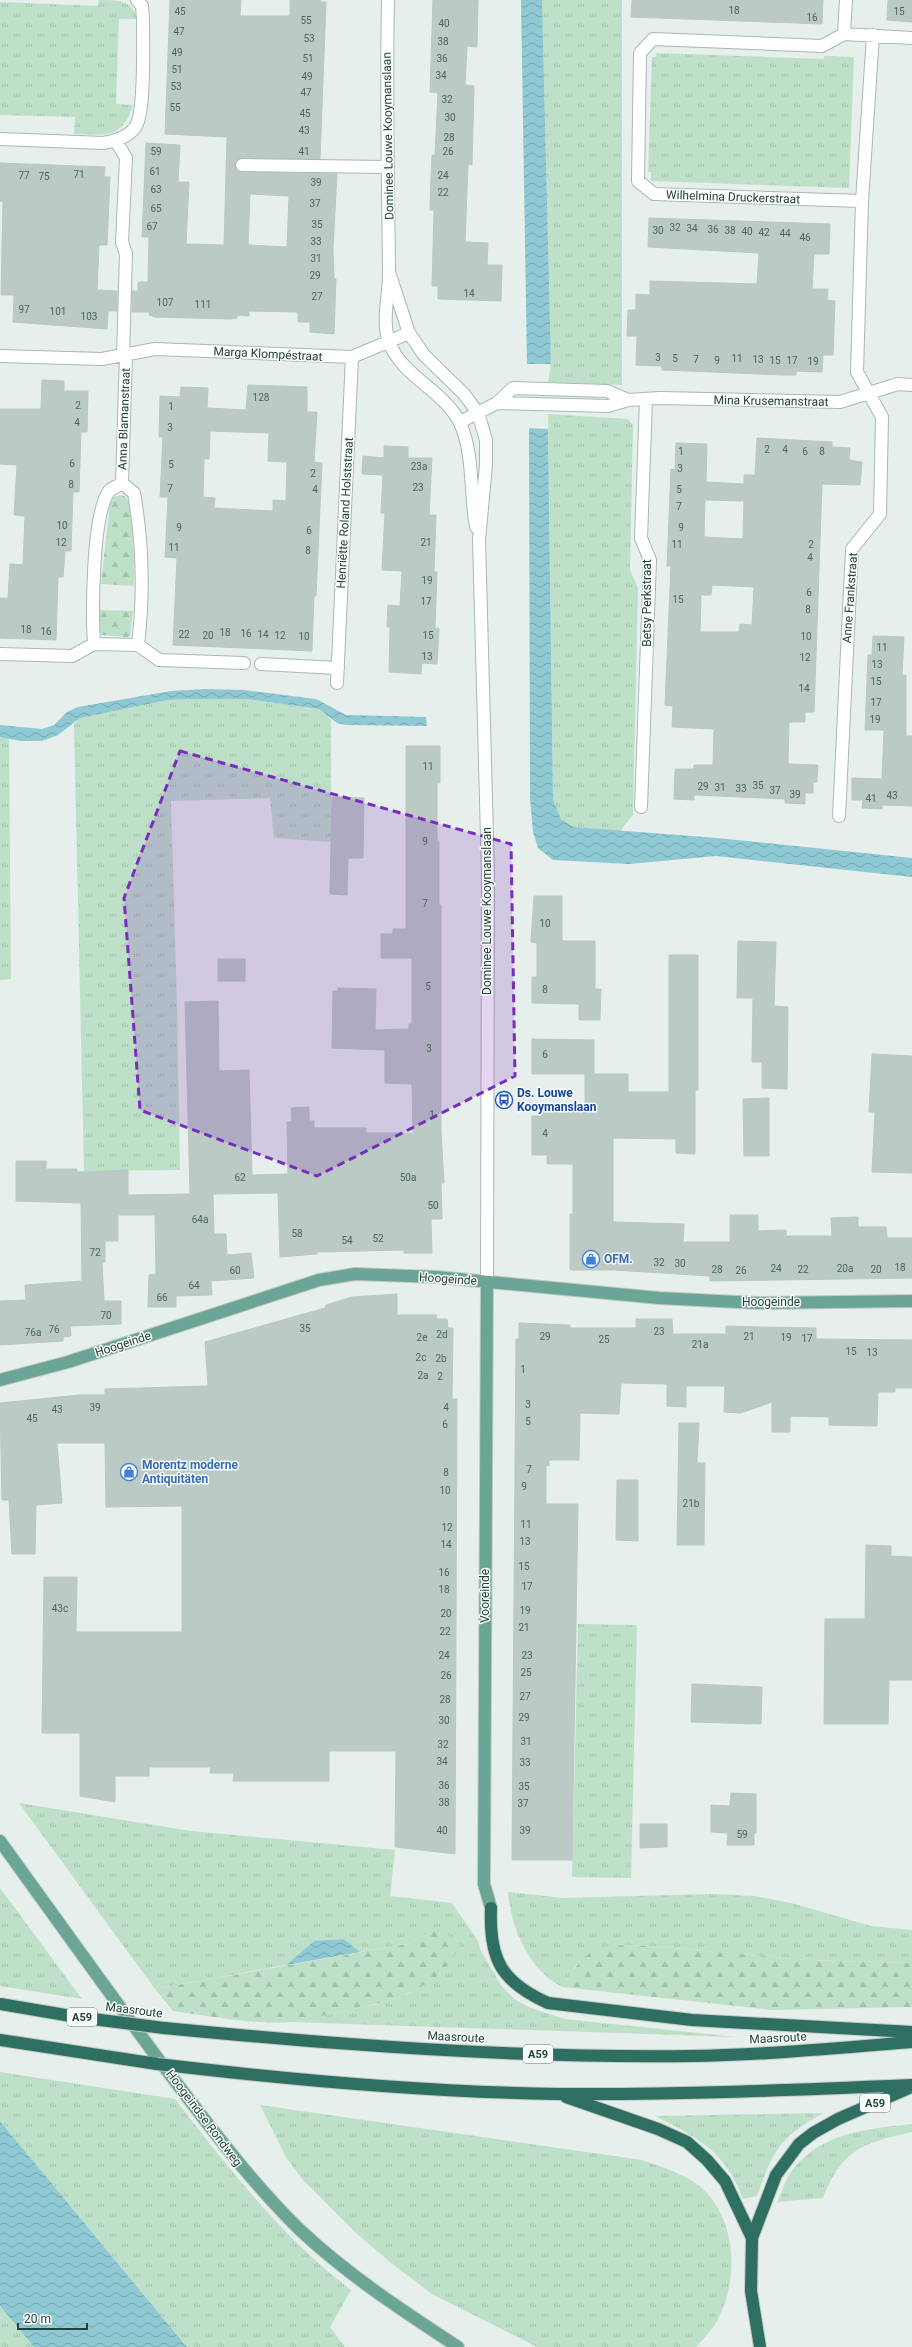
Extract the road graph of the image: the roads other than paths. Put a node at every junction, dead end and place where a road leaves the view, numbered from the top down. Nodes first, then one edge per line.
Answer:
1 (137, 0) edge
2 (388, 0) edge
3 (846, 0) edge
4 (844, 34) junction
5 (873, 35) junction
6 (912, 38) edge
7 (0, 139) edge
8 (116, 141) junction
9 (242, 165) dead end
10 (388, 167) junction
11 (862, 201) junction
12 (389, 272) junction
13 (409, 333) junction
14 (389, 342) junction
15 (124, 354) junction
16 (0, 356) edge
17 (352, 357) junction
18 (912, 385) edge
19 (868, 393) junction
20 (646, 400) junction
21 (478, 413) junction
22 (460, 422) junction
23 (122, 483) junction
24 (479, 540) junction
25 (94, 644) junction
26 (138, 645) junction
27 (0, 654) edge
28 (244, 664) dead end
29 (261, 664) dead end
30 (338, 668) junction
31 (337, 683) dead end
32 (641, 807) dead end
33 (839, 816) dead end
34 (487, 1282) junction
35 (912, 1301) edge
36 (0, 1380) edge
37 (0, 1841) edge
38 (491, 1908) joint
39 (0, 2004) edge
40 (912, 2032) edge
41 (0, 2040) edge
42 (912, 2042) edge
43 (912, 2086) edge
44 (556, 2094) junction
45 (752, 2238) junction
46 (458, 2347) edge
47 (760, 2347) edge

1 - 8 street
2 - 10 street, Dominee Louwe Kooymanslaan
3 - 4 street
4 - 5 street
4 - 11 street, Wilhelmina Druckerstraat
5 - 6 street
5 - 11 street
7 - 8 street
8 - 15 street
9 - 10 street
10 - 12 street, Dominee Louwe Kooymanslaan
11 - 19 street
12 - 13 street, Dominee Louwe Kooymanslaan
12 - 14 street, Dominee Louwe Kooymanslaan
13 - 14 street, Marga Klompéstraat
13 - 21 street, Dominee Louwe Kooymanslaan
14 - 17 street, Marga Klompéstraat
14 - 22 street, Dominee Louwe Kooymanslaan
15 - 16 street, Marga Klompéstraat
15 - 17 street, Marga Klompéstraat
15 - 23 street, Anna Blamanstraat
17 - 30 street, Henriëtte Roland Holststraat
18 - 19 street, Mina Krusemanstraat
19 - 20 street, Mina Krusemanstraat
19 - 33 street, Anne Frankstraat
20 - 21 street, Mina Krusemanstraat
20 - 32 street, Betsy Perkstraat
21 - 22 street, Mina Krusemanstraat
21 - 24 street, Dominee Louwe Kooymanslaan
22 - 24 street, Dominee Louwe Kooymanslaan
23 - 25 street, Anna Blamanstraat
23 - 26 street, Anna Blamanstraat
24 - 34 street, Dominee Louwe Kooymanslaan
25 - 26 street
25 - 27 street
26 - 28 street
29 - 30 street
30 - 31 street, Henriëtte Roland Holststraat
34 - 35 main road, Hoogeinde
34 - 36 main road, Hoogeinde
34 - 38 main road, Vooreinde
37 - 46 main road, Hoogeindse Rondweg
38 - 40 highway
39 - 42 highway, Maasroute / A59, bridge
41 - 44 highway, A59, bridge
43 - 44 highway, A59
43 - 45 highway, A59
44 - 45 highway, A59
45 - 47 highway, A59

